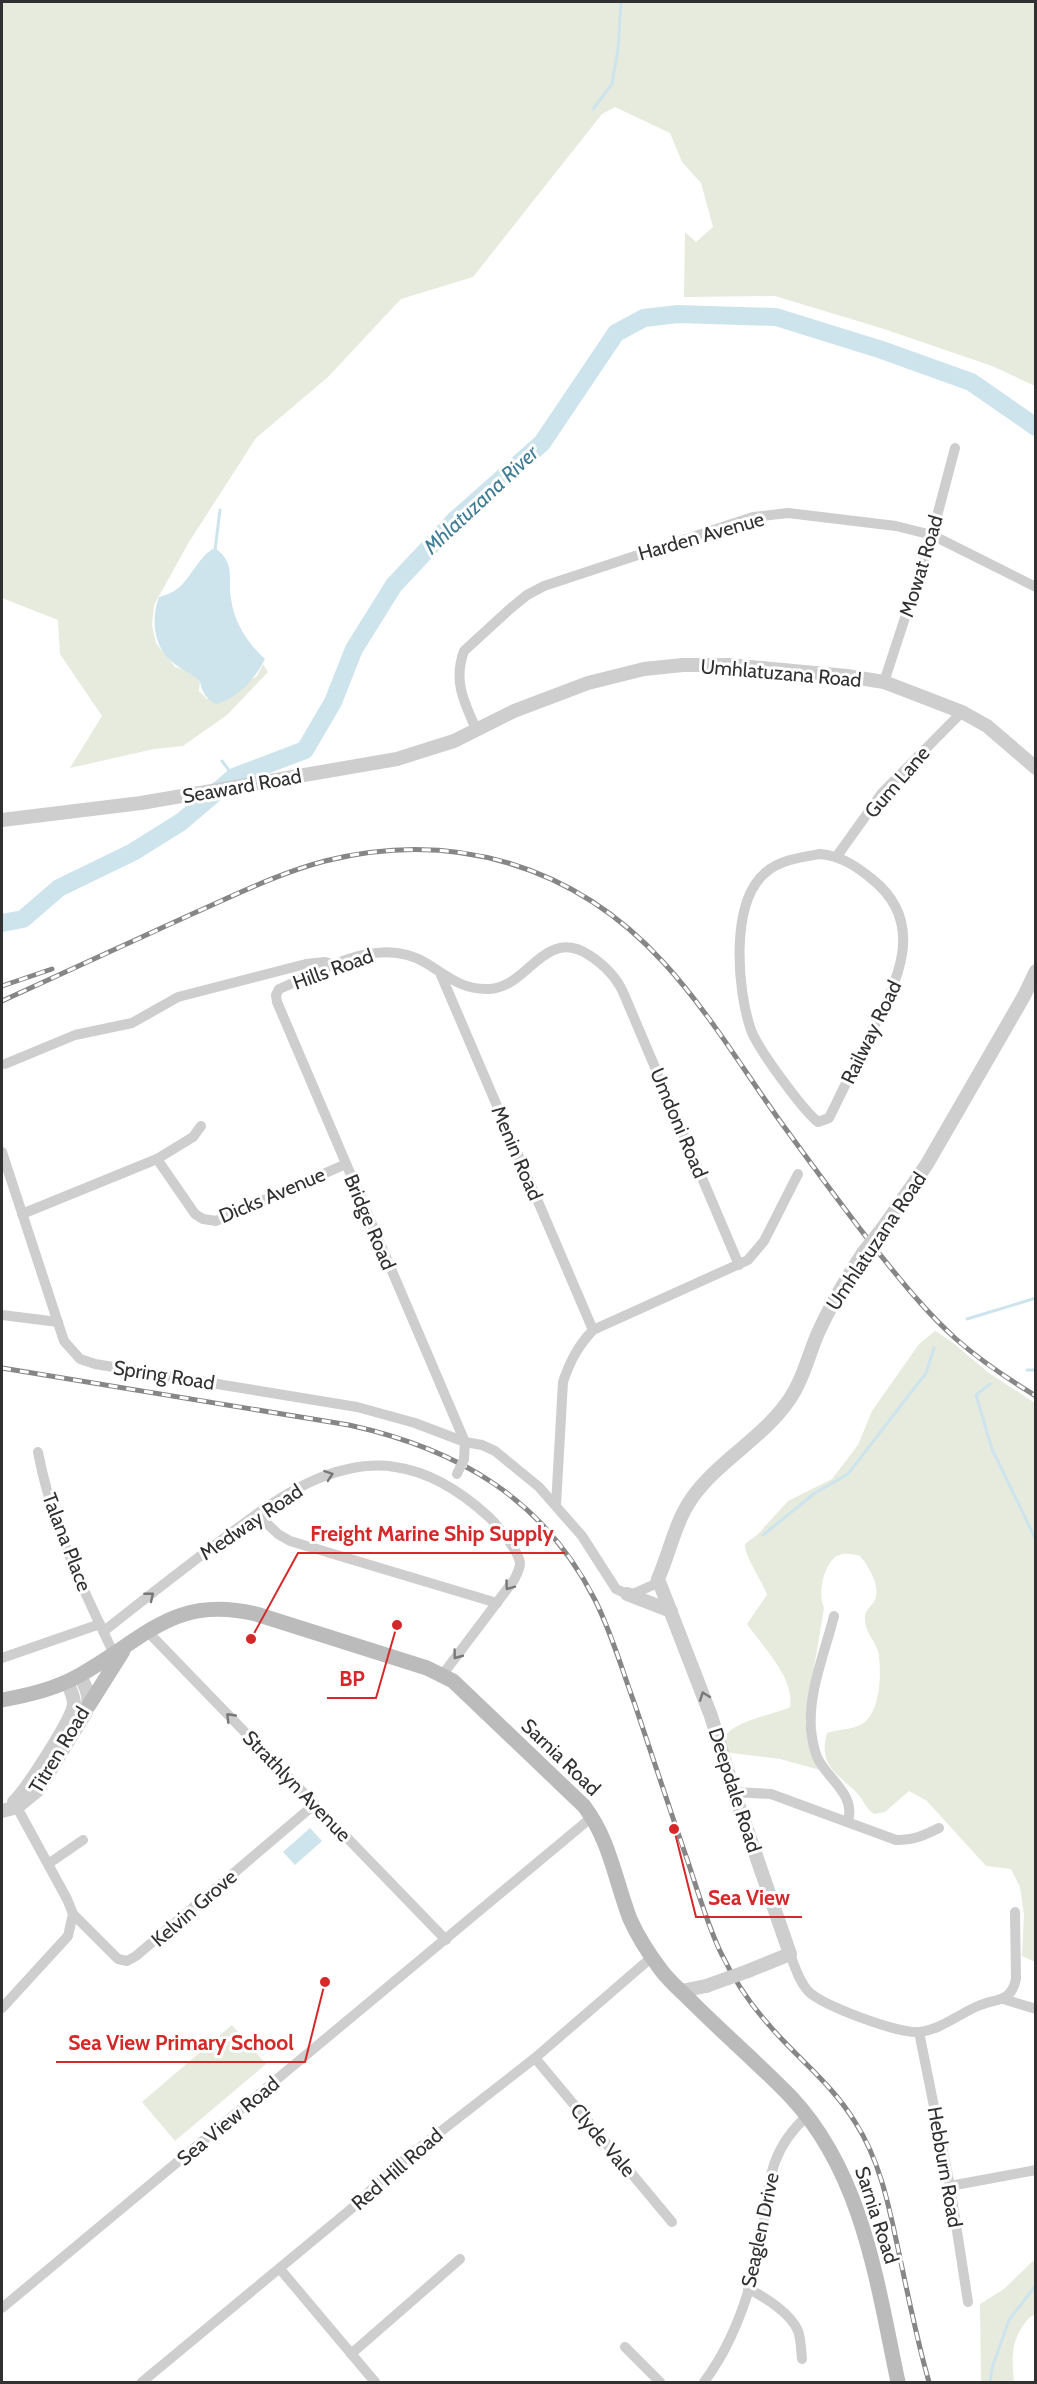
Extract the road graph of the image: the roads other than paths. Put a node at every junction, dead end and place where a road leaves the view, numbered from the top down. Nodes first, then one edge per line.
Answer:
1 (955, 448) dead end
2 (932, 535) junction
3 (1035, 587) edge
4 (884, 682) junction
5 (962, 712) junction
6 (476, 729) junction
7 (1035, 768) edge
8 (2, 820) edge
9 (837, 856) junction
10 (336, 965) junction
11 (1035, 971) edge
12 (441, 975) junction
13 (618, 982) joint
14 (277, 1002) joint
15 (5, 1064) dead end
16 (201, 1126) dead end
17 (2, 1152) edge
18 (157, 1159) junction
19 (346, 1164) junction
20 (798, 1174) dead end
21 (22, 1214) junction
22 (739, 1265) junction
23 (2, 1315) edge
24 (58, 1322) junction
25 (593, 1330) junction
26 (465, 1442) junction
27 (38, 1452) dead end
28 (451, 1487) junction
29 (556, 1505) junction
30 (257, 1514) junction
31 (658, 1579) junction
32 (627, 1594) junction
33 (497, 1603) junction
34 (671, 1611) junction
35 (834, 1616) dead end
36 (102, 1627) junction
37 (147, 1631) junction
38 (120, 1650) junction
39 (2, 1658) edge
40 (443, 1674) junction
41 (73, 1678) junction
42 (2, 1700) edge
43 (89, 1705) junction
44 (734, 1792) junction
45 (315, 1804) junction
46 (9, 1807) edge
47 (592, 1817) junction
48 (848, 1821) junction
49 (939, 1828) dead end
50 (83, 1840) dead end
51 (48, 1864) junction
52 (1015, 1912) dead end
53 (73, 1914) junction
54 (446, 1940) junction
55 (790, 1954) junction
56 (652, 1957) junction
57 (681, 1991) junction
58 (1003, 1999) junction
59 (2, 2008) edge
60 (1035, 2009) edge
61 (919, 2032) junction
62 (535, 2058) junction
63 (807, 2116) junction
64 (1035, 2170) edge
65 (950, 2186) junction
66 (672, 2222) dead end
67 (460, 2259) dead end
68 (280, 2269) junction
69 (748, 2288) junction
70 (968, 2302) dead end
71 (2, 2308) edge
72 (625, 2347) dead end
73 (351, 2354) junction
74 (802, 2358) dead end
75 (142, 2382) edge
76 (375, 2382) edge
77 (660, 2382) edge
78 (704, 2382) edge
79 (898, 2382) edge

1 - 2 street, Mowat Road
2 - 3 street, Harden Avenue
2 - 4 street, Mowat Road
2 - 6 street, Harden Avenue
4 - 5 street, Umhlatuzana Road
4 - 6 street, Umhlatuzana Road
5 - 7 street, Umhlatuzana Road
5 - 9 street, Gum Lane
6 - 8 street, Seaward Road
9 - 9 street, Railway Road
10 - 12 street, Hills Road
10 - 14 street, Hills Road
10 - 15 street
11 - 31 street, Umhlatuzana Road, bridge
12 - 13 street, Hills Road
12 - 25 street, Menin Road
13 - 22 street, Umdoni Road
14 - 19 street, Bridge Road
16 - 18 street
17 - 21 street, Spring Road
18 - 19 street, Dicks Avenue
18 - 21 street
19 - 26 street, Bridge Road
20 - 22 street
21 - 24 street, Spring Road
22 - 25 street
23 - 24 street
24 - 26 street, Spring Road
25 - 29 street
26 - 28 street, bridge
26 - 29 street
27 - 36 street, Talana Place
30 -> 28 street, Medway Road
28 -> 33 street, Medway Road
29 - 32 street
30 - 33 street
36 -> 30 street, Medway Road
31 - 32 street
31 - 34 street, Deepdale Road
32 - 34 street
33 -> 40 street, Medway Road
44 -> 34 street, Deepdale Road
35 - 48 street
36 - 38 street
36 - 39 street, Medway Road
37 - 38 main road, Sarnia Road
37 - 40 main road, Sarnia Road
45 -> 37 street, Strathlyn Avenue
38 - 41 main road, Sarnia Road
38 - 43 main road
40 - 47 main road, Sarnia Road
41 - 42 main road, Sarnia Road
41 - 43 street, Titren Road
41 - 46 street, Titren Road
43 - 46 street, Titren Road
44 - 48 street
44 - 55 street, Deepdale Road
45 - 53 street, Kelvin Grove
45 - 54 street, Strathlyn Avenue
46 - 51 street
47 - 54 street, Sea View Road
47 - 56 main road, Sarnia Road
48 - 49 street
50 - 51 street
51 - 53 street
52 - 58 street
53 - 59 street
54 - 71 street, Sea View Road
55 - 57 street, bridge
55 - 61 street, Deepdale Road
56 - 57 main road, Sarnia Road
56 - 62 street, Red Hill Road
57 - 63 main road, Sarnia Road
58 - 60 street
58 - 61 street
61 - 65 street, Hebburn Road
62 - 66 street, Clyde Vale
62 - 68 street, Red Hill Road
63 - 69 street, Seaglen Drive
63 - 79 main road, Sarnia Road
64 - 65 street
65 - 70 street, Hebburn Road
67 - 73 street
68 - 73 street
68 - 75 street, Red Hill Road
69 - 74 street
69 - 78 street, Seaglen Drive
72 - 77 street
73 - 76 street

